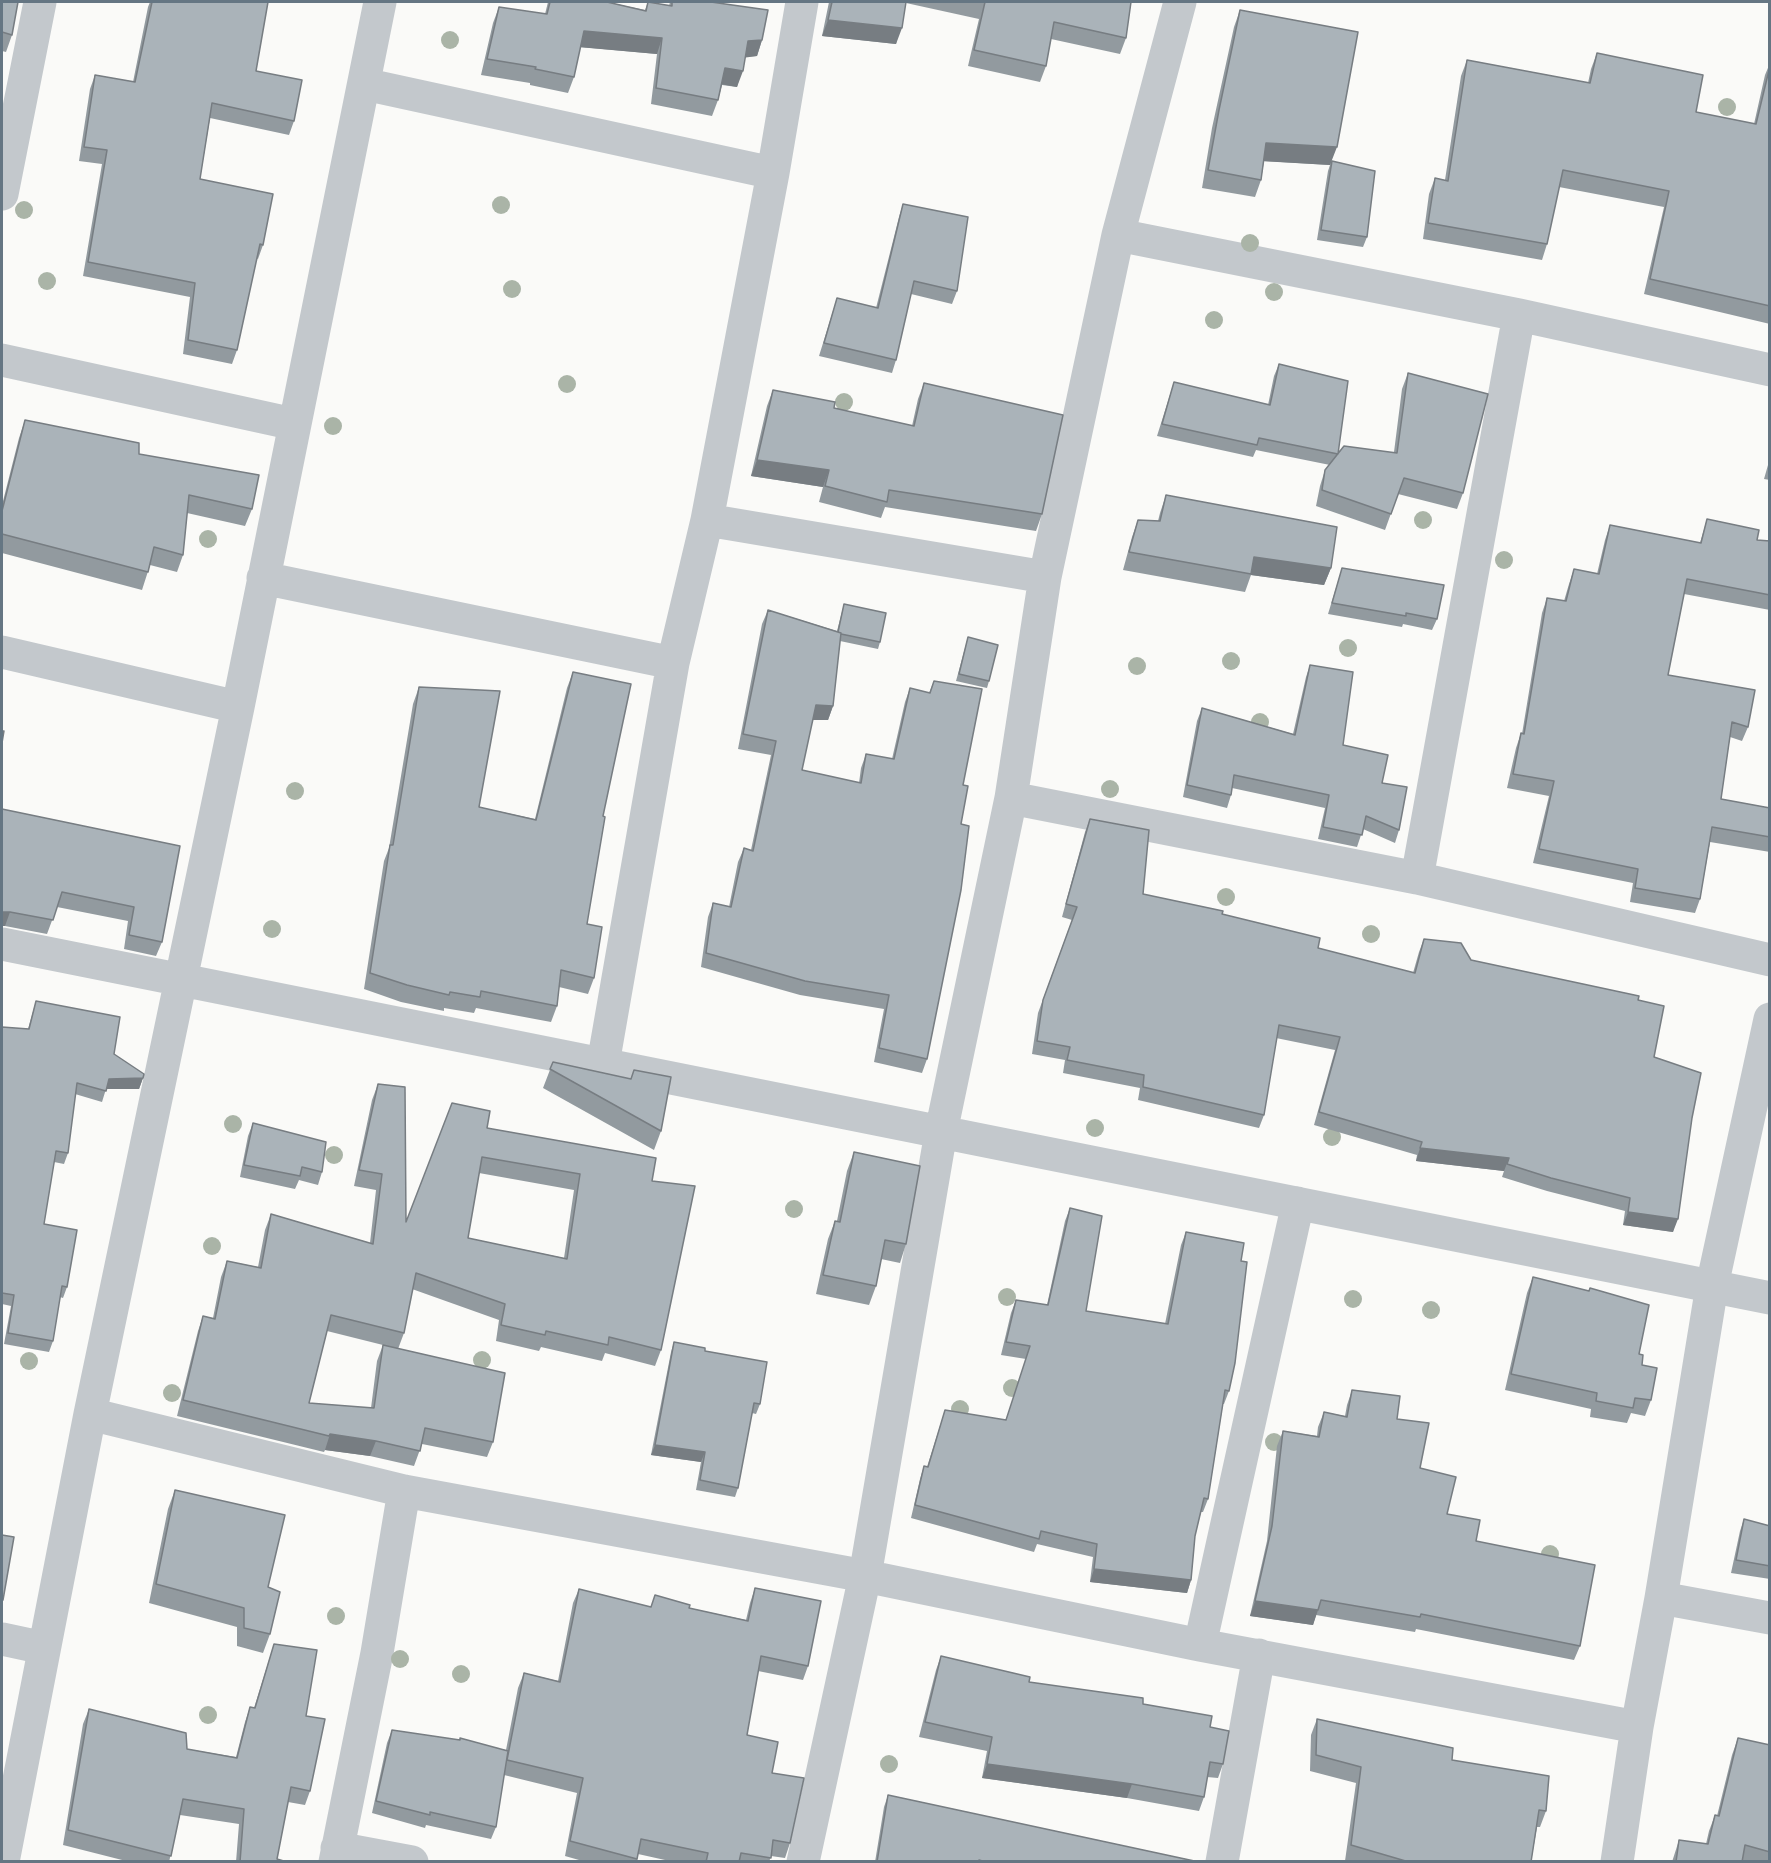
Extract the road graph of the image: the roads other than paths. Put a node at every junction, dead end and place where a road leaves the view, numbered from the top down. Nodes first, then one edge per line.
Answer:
1 (40, 2) edge
2 (380, 2) edge
3 (802, 2) edge
4 (1180, 2) edge
5 (14, 68) edge
6 (364, 84) junction
7 (773, 173) junction
8 (2, 194) edge
9 (1118, 235) junction
10 (1519, 315) junction
11 (2, 360) edge
12 (1770, 370) edge
13 (294, 424) junction
14 (707, 520) junction
15 (1045, 577) junction
16 (263, 578) junction
17 (2, 652) edge
18 (673, 663) junction
19 (238, 707) junction
20 (1011, 798) junction
21 (1417, 878) junction
22 (2, 944) edge
23 (1770, 960) edge
24 (181, 980) junction
25 (1769, 1020) edge
26 (603, 1064) junction
27 (941, 1132) junction
28 (1298, 1203) junction
29 (1712, 1286) junction
30 (1770, 1298) edge
31 (90, 1414) junction
32 (404, 1491) junction
33 (865, 1576) junction
34 (1660, 1598) junction
35 (1770, 1618) edge
36 (2, 1639) edge
37 (1200, 1645) junction
38 (44, 1648) junction
39 (1259, 1655) junction
40 (1637, 1727) junction
41 (336, 1855) edge
42 (3, 1862) edge
43 (412, 1862) edge
44 (803, 1862) edge
45 (1222, 1862) edge
46 (1617, 1862) edge

1 - 5 street
2 - 6 street
3 - 7 street
4 - 9 street
5 - 8 street
6 - 7 street
6 - 13 street
7 - 14 street
9 - 10 street
9 - 15 street
10 - 12 street
10 - 21 street
11 - 13 street
13 - 16 street
14 - 15 street
14 - 18 street
15 - 20 street
16 - 18 street
16 - 19 street
17 - 19 street
18 - 26 street
19 - 24 street
20 - 21 street
20 - 27 street
21 - 23 street
22 - 24 street
24 - 26 street
24 - 31 street
25 - 29 street
26 - 27 street
27 - 28 street
27 - 33 street
28 - 29 street
28 - 37 street
29 - 30 street
29 - 34 street
31 - 32 street
31 - 38 street
32 - 33 street
32 - 41 street
33 - 37 street
33 - 44 street
34 - 35 street
34 - 40 street
36 - 38 street
37 - 39 street
38 - 42 street
39 - 40 street
39 - 45 street
40 - 46 street
41 - 43 street

